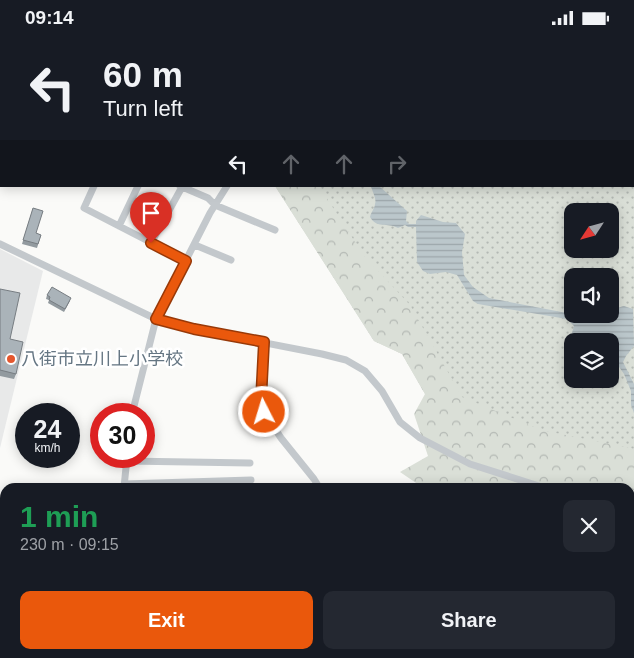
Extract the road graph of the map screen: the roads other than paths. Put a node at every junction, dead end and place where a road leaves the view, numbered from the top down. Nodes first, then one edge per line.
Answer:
1 (94, 187) edge
2 (138, 187) edge
3 (181, 187) edge
4 (226, 187) edge
5 (215, 205) junction
6 (119, 226) junction
7 (275, 230) dead end
8 (151, 243) junction
9 (0, 244) edge
10 (195, 245) junction
11 (231, 259) dead end
12 (186, 261) junction
13 (156, 319) junction
14 (264, 342) junction
15 (135, 403) edge
16 (155, 460) edge
17 (250, 463) dead end
18 (126, 468) edge
19 (251, 480) dead end
20 (124, 483) edge
21 (188, 483) edge
22 (316, 483) edge
23 (529, 483) edge

1 - 6 street
2 - 6 street
3 - 5 street
3 - 8 street
4 - 5 street
5 - 7 street
5 - 10 street
6 - 8 street
8 - 12 street
9 - 13 street
10 - 11 street
10 - 12 street
12 - 13 street
13 - 14 street
13 - 15 street
14 - 22 street
14 - 23 street
16 - 17 street
18 - 20 street
19 - 21 street

